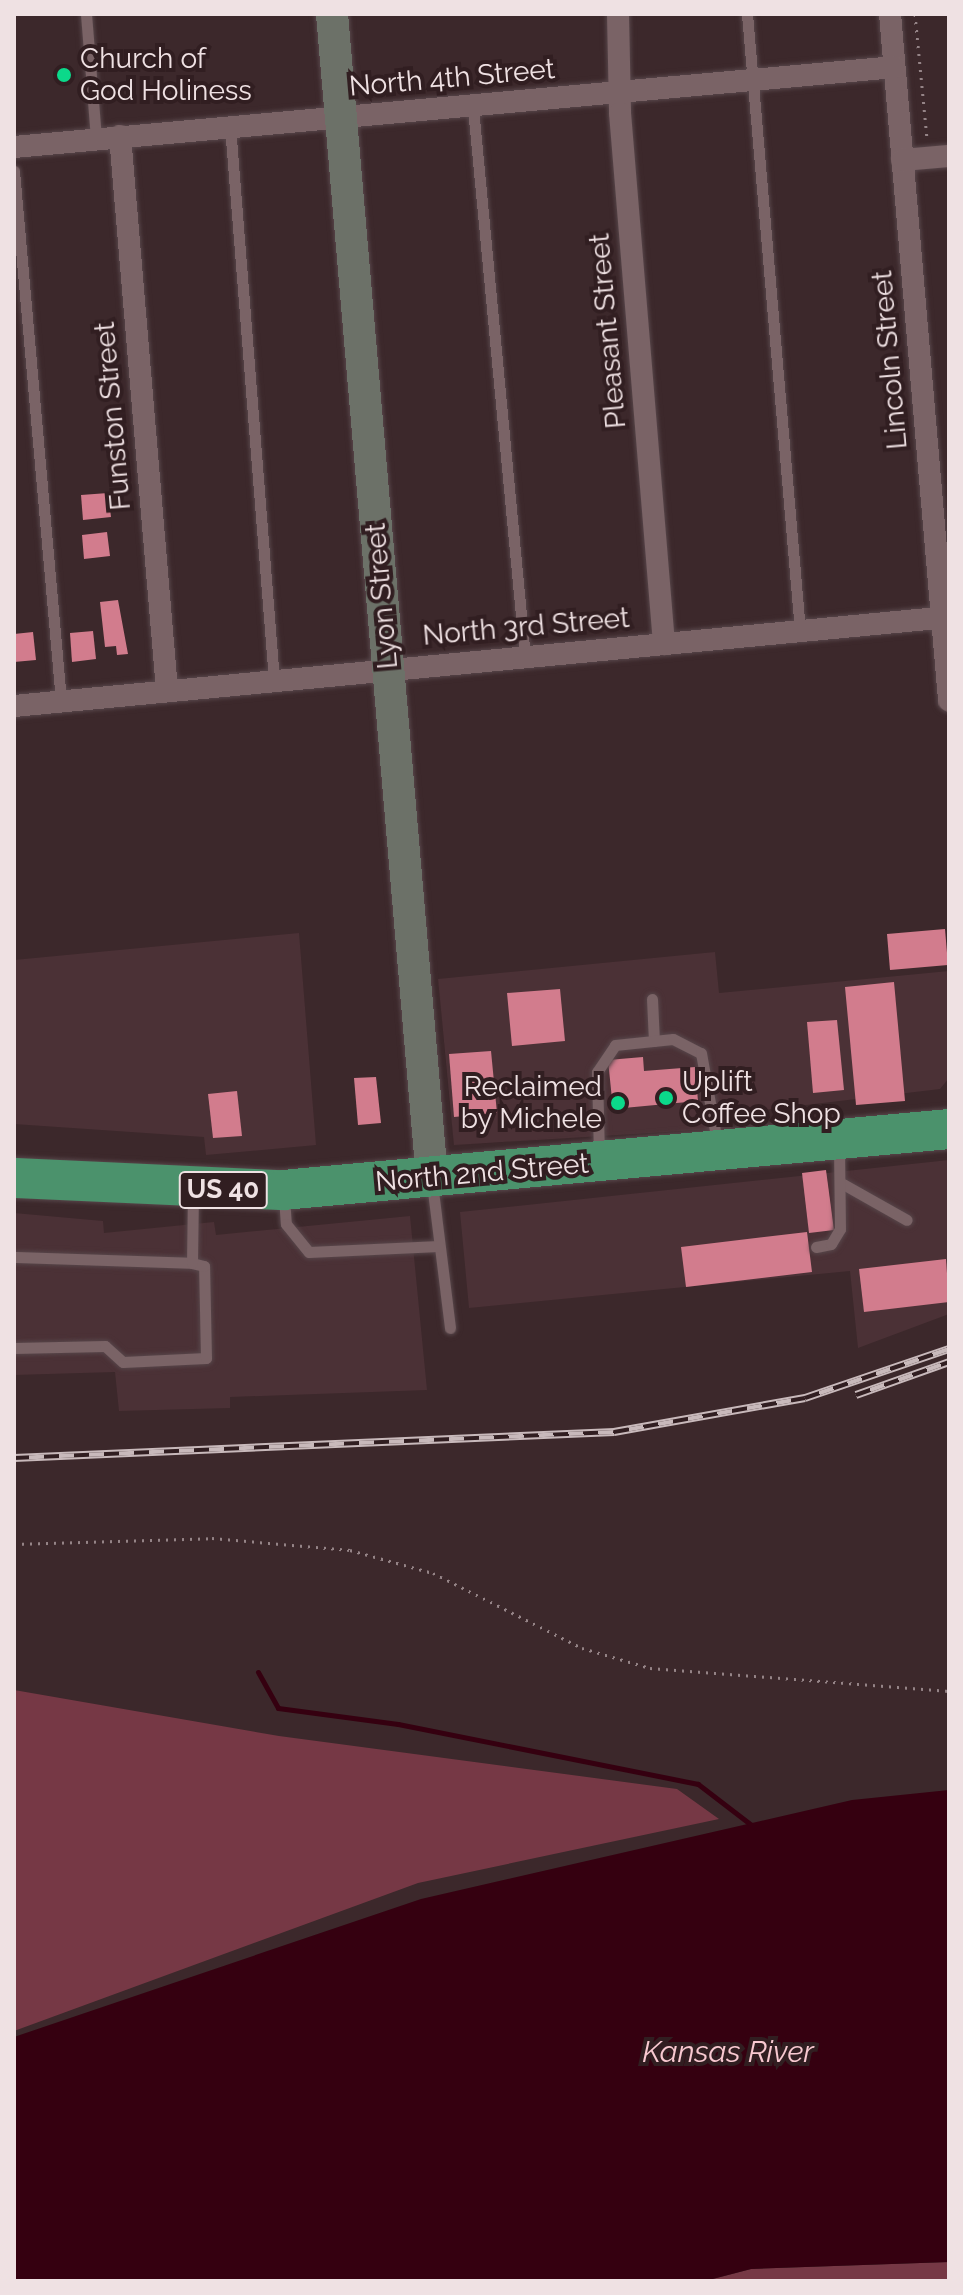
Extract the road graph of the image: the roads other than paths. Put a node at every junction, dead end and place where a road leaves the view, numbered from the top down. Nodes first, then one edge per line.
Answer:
1 (86, 14) edge
2 (332, 14) edge
3 (618, 14) edge
4 (747, 14) edge
5 (890, 14) edge
6 (894, 67) junction
7 (753, 80) junction
8 (622, 93) junction
9 (473, 108) junction
10 (341, 117) junction
11 (230, 125) junction
12 (120, 136) junction
13 (96, 139) junction
14 (14, 147) edge
15 (939, 157) edge
16 (902, 160) junction
17 (14, 171) edge
18 (946, 617) edge
19 (800, 631) junction
20 (664, 644) junction
21 (525, 657) junction
22 (388, 671) junction
23 (274, 680) junction
24 (167, 690) junction
25 (949, 700) edge
26 (61, 701) junction
27 (14, 706) edge
28 (652, 999) dead end
29 (654, 1041) junction
30 (949, 1129) edge
31 (839, 1139) junction
32 (717, 1151) junction
33 (600, 1163) junction
34 (14, 1178) edge
35 (432, 1179) junction
36 (843, 1184) junction
37 (193, 1190) junction
38 (283, 1190) junction
39 (907, 1220) dead end
40 (439, 1246) junction
41 (816, 1247) dead end
42 (14, 1257) edge
43 (192, 1263) junction
44 (450, 1328) dead end
45 (14, 1348) edge

1 - 13 lane
2 - 10 street, Lyon Street
3 - 8 street, Pleasant Street
4 - 7 lane
5 - 6 street, Lincoln Street
6 - 7 street, North 4th Street
6 - 16 street, Lincoln Street
7 - 8 street, North 4th Street
7 - 19 lane
8 - 9 street, North 4th Street
8 - 20 street, Pleasant Street
9 - 10 street, North 4th Street
9 - 21 lane
10 - 11 street, North 4th Street
10 - 22 street, Lyon Street
11 - 12 street, North 4th Street
11 - 23 lane
12 - 13 street, North 4th Street
12 - 24 street, Funston Street
13 - 14 street, North 4th Street
15 - 16 street
16 - 18 street, Lincoln Street
17 - 26 lane
18 - 19 street, North 3rd Street
18 - 25 street, Lincoln Street
19 - 20 street, North 3rd Street
20 - 21 street, North 3rd Street
21 - 22 street, North 3rd Street
22 - 23 street, North 3rd Street
22 - 35 street, Lyon Street
23 - 24 street, North 3rd Street
24 - 26 street, North 3rd Street
26 - 27 street, North 3rd Street
28 - 29 lane
29 - 32 lane
29 - 33 lane
30 - 31 highway, North 2nd Street / US 40
31 - 32 highway, North 2nd Street / US 40
31 - 36 lane
32 - 33 highway, North 2nd Street / US 40
33 - 35 highway, North 2nd Street / US 40
34 - 37 highway, North 2nd Street / US 40
35 - 38 highway, North 2nd Street / US 40
35 - 40 lane
36 - 39 lane
36 - 41 lane
37 - 38 highway, North 2nd Street / US 40
37 - 43 lane
38 - 40 lane
40 - 44 lane
42 - 43 lane
43 - 45 lane

